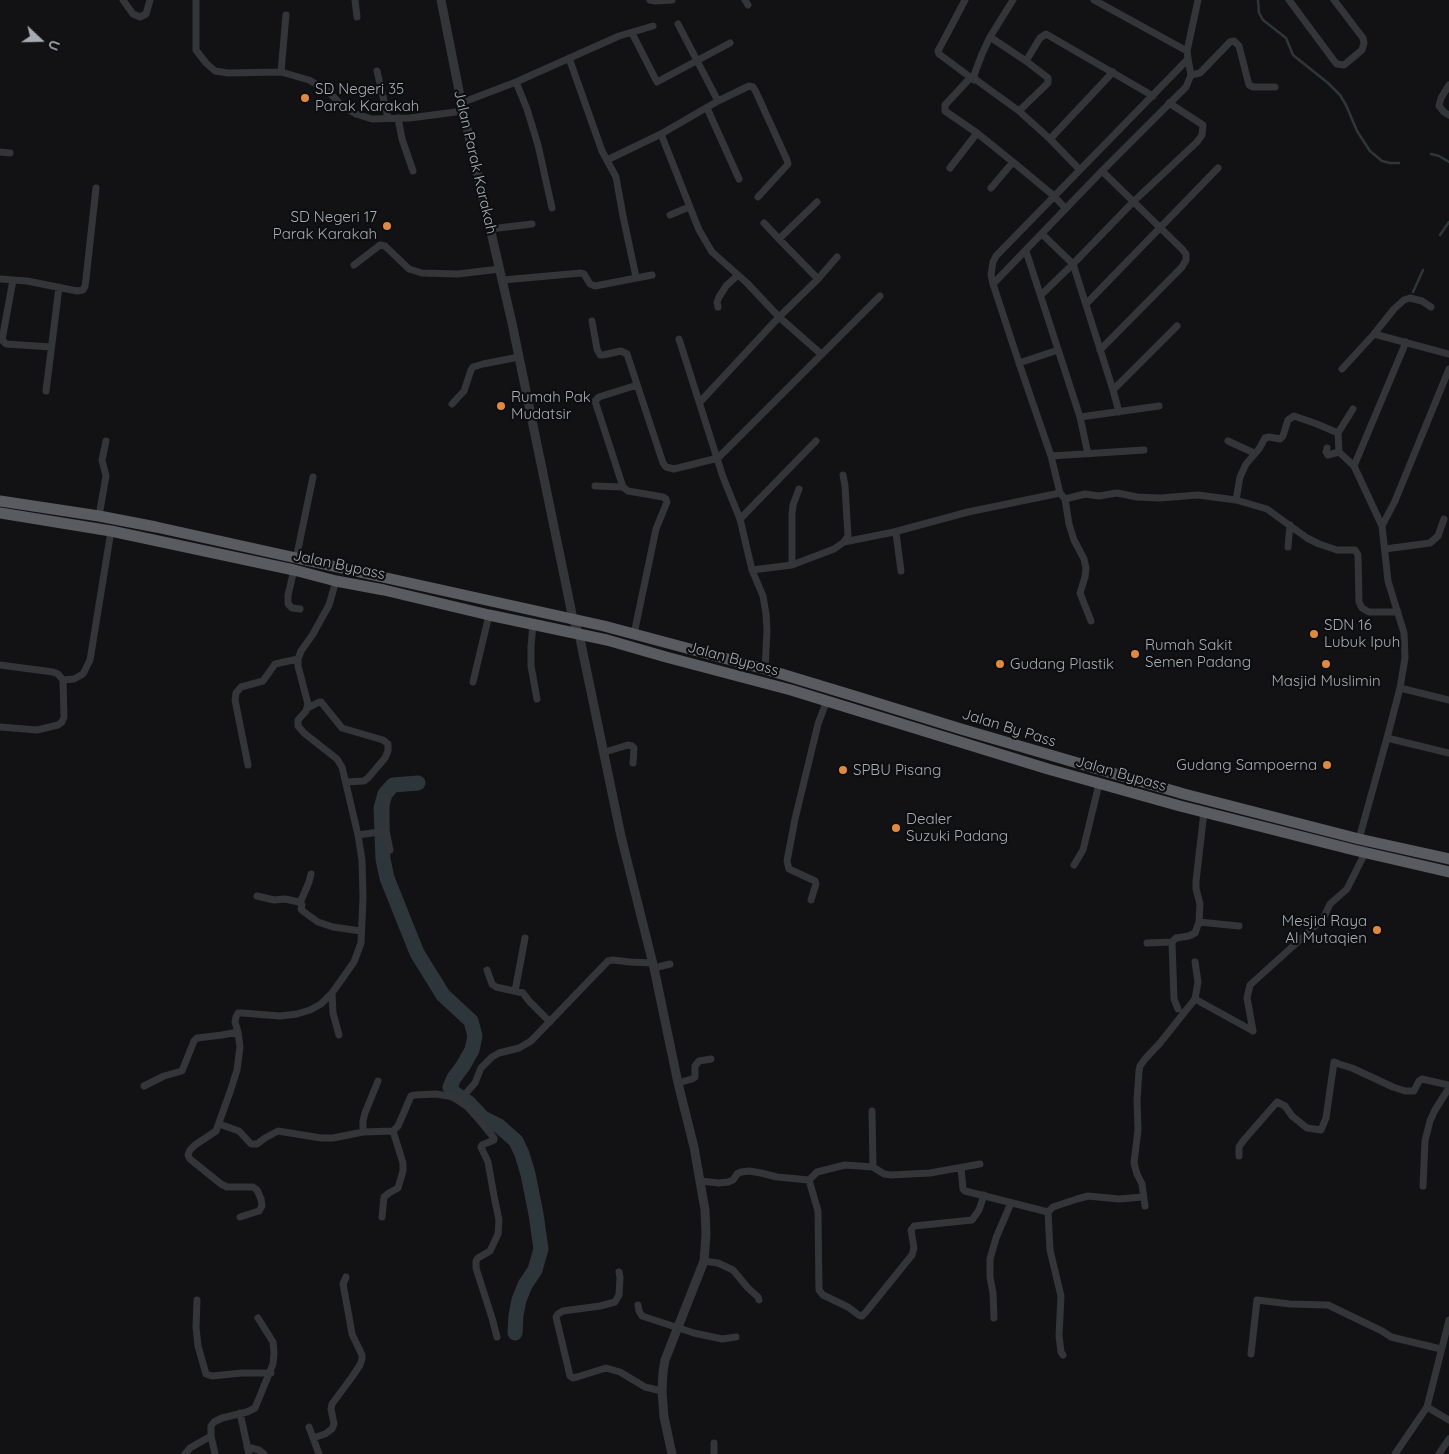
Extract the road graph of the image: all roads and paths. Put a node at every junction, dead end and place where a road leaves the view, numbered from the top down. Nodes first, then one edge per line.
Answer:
1 (123, 0) edge
2 (150, 0) edge
3 (196, 0) edge
4 (355, 0) edge
5 (441, 0) edge
6 (650, 0) edge
7 (672, 0) edge
8 (965, 0) edge
9 (1013, 0) edge
10 (1094, 0) edge
11 (1198, 0) edge
12 (1289, 0) edge
13 (1334, 0) edge
14 (286, 15) dead end
15 (357, 17) dead end
16 (678, 24) dead end
17 (653, 26) dead end
18 (632, 33) junction
19 (990, 37) junction
20 (730, 43) dead end
21 (1188, 55) junction
22 (569, 58) junction
23 (697, 60) junction
24 (1026, 61) junction
25 (377, 70) dead end
26 (281, 72) junction
27 (1113, 72) junction
28 (1191, 75) junction
29 (971, 77) junction
30 (516, 82) junction
31 (978, 82) junction
32 (1449, 85) edge
33 (1275, 87) dead end
34 (1153, 96) junction
35 (718, 101) junction
36 (1169, 103) junction
37 (462, 107) junction
38 (707, 108) junction
39 (1019, 111) junction
40 (1449, 115) edge
41 (388, 118) junction
42 (398, 118) junction
43 (977, 133) junction
44 (661, 134) junction
45 (1050, 139) junction
46 (0, 152) edge
47 (10, 153) dead end
48 (607, 160) junction
49 (1013, 162) junction
50 (950, 168) dead end
51 (1218, 168) dead end
52 (1080, 170) junction
53 (413, 171) dead end
54 (1102, 171) junction
55 (739, 179) dead end
56 (96, 188) dead end
57 (991, 188) dead end
58 (1054, 196) junction
59 (758, 197) dead end
60 (817, 202) dead end
61 (1134, 202) junction
62 (689, 206) junction
63 (552, 208) dead end
64 (1065, 208) junction
65 (670, 215) dead end
66 (532, 224) dead end
67 (764, 224) dead end
68 (1160, 228) junction
69 (490, 229) junction
70 (1042, 234) junction
71 (779, 239) junction
72 (1026, 251) junction
73 (837, 257) dead end
74 (1074, 264) junction
75 (354, 265) dead end
76 (500, 269) junction
77 (652, 275) dead end
78 (738, 275) junction
79 (636, 277) junction
80 (0, 279) edge
81 (818, 279) junction
82 (12, 280) junction
83 (503, 280) junction
84 (993, 284) junction
85 (59, 287) junction
86 (1040, 295) junction
87 (880, 296) dead end
88 (1086, 304) junction
89 (718, 307) dead end
90 (1431, 307) dead end
91 (779, 317) junction
92 (592, 321) dead end
93 (1177, 326) dead end
94 (1374, 334) junction
95 (679, 339) dead end
96 (1406, 342) junction
97 (51, 347) junction
98 (1058, 350) junction
99 (1100, 350) junction
100 (821, 354) junction
101 (1449, 354) edge
102 (519, 357) junction
103 (1018, 363) junction
104 (1342, 369) dead end
105 (1449, 369) edge
106 (638, 385) junction
107 (1113, 390) junction
108 (46, 392) dead end
109 (700, 402) junction
110 (452, 404) dead end
111 (1159, 406) dead end
112 (1353, 409) dead end
113 (1119, 412) junction
114 (1080, 417) junction
115 (1338, 434) junction
116 (816, 441) dead end
117 (1228, 441) dead end
118 (106, 442) dead end
119 (1328, 448) dead end
120 (1144, 450) dead end
121 (1339, 452) junction
122 (1254, 453) junction
123 (1088, 454) junction
124 (1051, 456) junction
125 (718, 458) junction
126 (1354, 466) junction
127 (842, 475) dead end
128 (313, 477) dead end
129 (595, 486) dead end
130 (623, 487) junction
131 (800, 489) dead end
132 (1062, 496) junction
133 (1236, 500) junction
134 (0, 501) edge
135 (0, 513) edge
136 (99, 516) junction
137 (1444, 519) dead end
138 (740, 520) junction
139 (1290, 525) junction
140 (1382, 526) junction
141 (111, 531) junction
142 (894, 532) junction
143 (844, 542) junction
144 (237, 546) junction
145 (1288, 547) dead end
146 (1385, 549) junction
147 (233, 557) junction
148 (296, 558) junction
149 (792, 565) junction
150 (294, 570) junction
151 (752, 570) junction
152 (901, 571) dead end
153 (336, 581) junction
154 (300, 608) dead end
155 (1398, 612) junction
156 (489, 615) junction
157 (572, 619) junction
158 (1091, 621) dead end
159 (533, 624) junction
160 (579, 634) junction
161 (634, 634) junction
162 (298, 659) junction
163 (0, 665) edge
164 (765, 670) junction
165 (63, 680) junction
166 (473, 682) dead end
167 (1400, 688) junction
168 (537, 699) dead end
169 (827, 700) junction
170 (1449, 700) edge
171 (308, 708) junction
172 (0, 727) edge
173 (1387, 738) junction
174 (604, 752) junction
175 (1449, 754) edge
176 (633, 763) dead end
177 (248, 765) dead end
178 (1091, 767) junction
179 (1087, 780) junction
180 (346, 782) junction
181 (1099, 784) junction
182 (386, 797) dead end
183 (1204, 812) junction
184 (382, 832) junction
185 (358, 835) junction
186 (1359, 839) junction
187 (390, 850) dead end
188 (1365, 853) junction
189 (1449, 859) edge
190 (1074, 865) dead end
191 (1449, 872) edge
192 (311, 874) dead end
193 (257, 896) dead end
194 (811, 900) dead end
195 (300, 903) junction
196 (1199, 922) junction
197 (1239, 926) dead end
198 (361, 931) junction
199 (525, 938) dead end
200 (1147, 942) dead end
201 (1172, 942) junction
202 (1195, 962) dead end
203 (670, 964) dead end
204 (654, 965) junction
205 (486, 970) dead end
206 (515, 990) junction
207 (332, 993) junction
208 (1195, 999) junction
209 (1178, 1009) dead end
210 (550, 1022) junction
211 (238, 1032) junction
212 (340, 1035) dead end
213 (711, 1058) dead end
214 (378, 1081) dead end
215 (678, 1084) junction
216 (144, 1086) dead end
217 (1449, 1087) edge
218 (461, 1099) junction
219 (872, 1111) dead end
220 (219, 1124) junction
221 (393, 1131) junction
222 (363, 1132) junction
223 (1239, 1156) dead end
224 (980, 1164) dead end
225 (873, 1167) junction
226 (961, 1168) junction
227 (809, 1180) junction
228 (700, 1181) junction
229 (1423, 1186) dead end
230 (984, 1195) junction
231 (1143, 1197) junction
232 (1011, 1203) junction
233 (1145, 1206) dead end
234 (1048, 1212) junction
235 (240, 1217) dead end
236 (382, 1217) dead end
237 (704, 1261) junction
238 (619, 1272) dead end
239 (346, 1277) dead end
240 (198, 1300) dead end
241 (759, 1300) dead end
242 (638, 1306) dead end
243 (258, 1318) dead end
244 (994, 1318) dead end
245 (1449, 1320) edge
246 (679, 1328) junction
247 (497, 1337) dead end
248 (736, 1337) dead end
249 (1441, 1349) junction
250 (1251, 1354) dead end
251 (1063, 1356) dead end
252 (271, 1373) junction
253 (662, 1391) junction
254 (1427, 1407) junction
255 (240, 1414) junction
256 (1449, 1420) edge
257 (309, 1427) dead end
258 (211, 1436) junction
259 (313, 1438) junction
260 (1449, 1439) edge
261 (714, 1443) dead end
262 (248, 1451) edge
263 (185, 1454) edge
264 (215, 1454) edge
265 (264, 1454) edge
266 (319, 1454) edge
267 (672, 1454) edge
268 (714, 1454) edge
269 (1395, 1454) edge
270 (1439, 1454) edge

1 - 2 street
3 - 26 street
4 - 15 street
5 - 37 street, Jalan Parak Karakah
6 - 7 street
8 - 29 street
9 - 19 street
10 - 21 street
11 - 21 street
12 - 13 street
14 - 26 street
16 - 23 street
17 - 18 street
18 - 22 street
18 - 23 street
19 - 24 street
19 - 31 street
20 - 23 street
21 - 28 street
21 - 34 street
22 - 30 street
22 - 48 street
23 - 35 street
24 - 27 street
24 - 39 street
25 - 41 street
26 - 41 street
27 - 34 street
27 - 45 street
28 - 33 street
28 - 36 street
29 - 31 street
29 - 43 street
30 - 37 street
30 - 63 street
31 - 39 street
32 - 40 street
34 - 52 street
35 - 38 street
35 - 59 street
36 - 54 street
36 - 61 street
37 - 42 street
37 - 69 street, Jalan Parak Karakah
38 - 44 street
38 - 55 street
39 - 45 street
41 - 42 street
42 - 53 street
43 - 49 street
43 - 50 street
44 - 48 street
44 - 62 street
45 - 52 street
46 - 47 street
48 - 79 street
49 - 57 street
49 - 58 street
51 - 68 street
52 - 58 street
54 - 61 street
54 - 64 street
56 - 85 street
58 - 64 street
58 - 84 street
60 - 71 street
61 - 68 street
61 - 74 street
62 - 65 street
62 - 78 street
64 - 70 street
66 - 69 street
67 - 71 street
68 - 88 street
68 - 99 street
69 - 76 street, Jalan Parak Karakah
70 - 72 street
70 - 74 street
71 - 81 street
72 - 84 street
72 - 86 street
73 - 81 street
74 - 86 street
74 - 88 street
75 - 76 street
76 - 83 street, Jalan Parak Karakah
77 - 79 street
78 - 89 street
78 - 91 street
79 - 83 street
80 - 82 street
81 - 91 street
82 - 85 street
82 - 97 street
83 - 102 street, Jalan Parak Karakah
84 - 103 street
85 - 97 street
86 - 98 street
87 - 100 street
88 - 99 street
90 - 94 street
91 - 100 street
91 - 109 street
92 - 106 street
93 - 107 street
94 - 96 street
94 - 104 street
95 - 109 street
96 - 101 street
96 - 126 street
97 - 108 street
98 - 103 street
98 - 114 street
99 - 107 street
100 - 125 street
102 - 110 street
102 - 157 street, Jalan Parak Karakah
103 - 124 street
105 - 140 street
106 - 125 street
106 - 130 street
107 - 113 street
109 - 125 street
111 - 113 street
112 - 115 street
113 - 114 street
114 - 123 street
115 - 121 street
115 - 122 street
116 - 138 street
117 - 122 street
118 - 136 street
119 - 121 street
120 - 123 street
121 - 126 street
122 - 133 street
123 - 124 street
124 - 132 street
125 - 138 street
126 - 140 street
127 - 143 street
128 - 148 street
129 - 130 street
130 - 161 street
131 - 149 street
132 - 133 street
132 - 142 street
132 - 158 street
133 - 139 street
134 - 136 highway, Jalan Bypass
135 - 141 highway, Jalan Bypass
136 - 144 highway, Jalan Bypass
137 - 146 street
138 - 151 street
139 - 145 street
139 - 155 street
140 - 146 street
141 - 147 highway, Jalan Bypass
141 - 165 street
142 - 143 street
142 - 152 street
143 - 149 street
144 - 147 highway
144 - 148 highway, Jalan Bypass
146 - 155 street
147 - 150 highway, Jalan Bypass
148 - 157 highway, Jalan Bypass
149 - 151 street
150 - 153 highway, Jalan Bypass
150 - 154 street
151 - 164 street
153 - 156 highway, Jalan Bypass
153 - 162 street
155 - 167 street
156 - 159 highway, Jalan Bypass
156 - 166 street
157 - 160 street, Jalan Parak Karakah
157 - 161 highway, Jalan Bypass
159 - 160 highway, Jalan Bypass
159 - 168 street
160 - 169 highway, Jalan Bypass
160 - 174 street, Jalan Parak Karakah
161 - 164 highway, Jalan Bypass
162 - 171 street
162 - 177 street
163 - 165 street
164 - 178 highway, Jalan By Pass
165 - 172 street
167 - 170 street
167 - 173 street
169 - 179 highway, Jalan Bypass
169 - 194 street
171 - 180 street
171 - 180 street
173 - 175 street
173 - 186 street
174 - 176 street
174 - 204 street, Jalan Parak Karakah
178 - 179 highway
178 - 186 highway, Jalan By Pass
179 - 181 highway, Jalan Bypass
180 - 185 street
181 - 183 highway, Jalan Bypass
181 - 190 street
182 - 184 street
183 - 188 highway, Jalan Bypass
183 - 196 street
184 - 185 street
184 - 187 street
185 - 198 street
186 - 189 highway, Jalan By Pass
188 - 191 highway, Jalan Bypass
188 - 208 street
192 - 195 street
193 - 195 street
195 - 198 street
196 - 197 street
196 - 201 street
198 - 207 street
199 - 206 street
200 - 201 street
201 - 209 street
202 - 208 street
203 - 204 street
204 - 210 street
204 - 215 street, Jalan Parak Karakah
205 - 206 street
206 - 210 street
207 - 211 street
207 - 212 street
208 - 231 street
210 - 218 street
211 - 216 street
211 - 220 street
213 - 215 street
214 - 222 street
215 - 228 street, Jalan Parak Karakah
217 - 223 street
217 - 229 street
218 - 221 street
218 - 247 street
219 - 225 street
220 - 222 street
220 - 235 street
221 - 222 street
221 - 236 street
224 - 226 street
225 - 226 street
225 - 227 street
226 - 230 street
227 - 228 street
227 - 230 street
228 - 237 street, Jalan Parak Karakah
230 - 232 street
231 - 233 street
231 - 234 street
232 - 234 street
232 - 244 street
234 - 251 street
237 - 241 street
237 - 246 street, Jalan Parak Karakah
238 - 253 street
239 - 259 street
240 - 252 street
242 - 246 street
243 - 252 street
245 - 249 street
246 - 248 street
246 - 253 street, Jalan Parak Karakah
249 - 250 street
249 - 254 street
252 - 255 street
253 - 267 street, Jalan Parak Karakah
254 - 256 street
254 - 269 street
255 - 258 street
255 - 262 street
257 - 259 street
258 - 263 street
258 - 264 street
259 - 266 street
260 - 270 street
261 - 268 street
262 - 265 street

